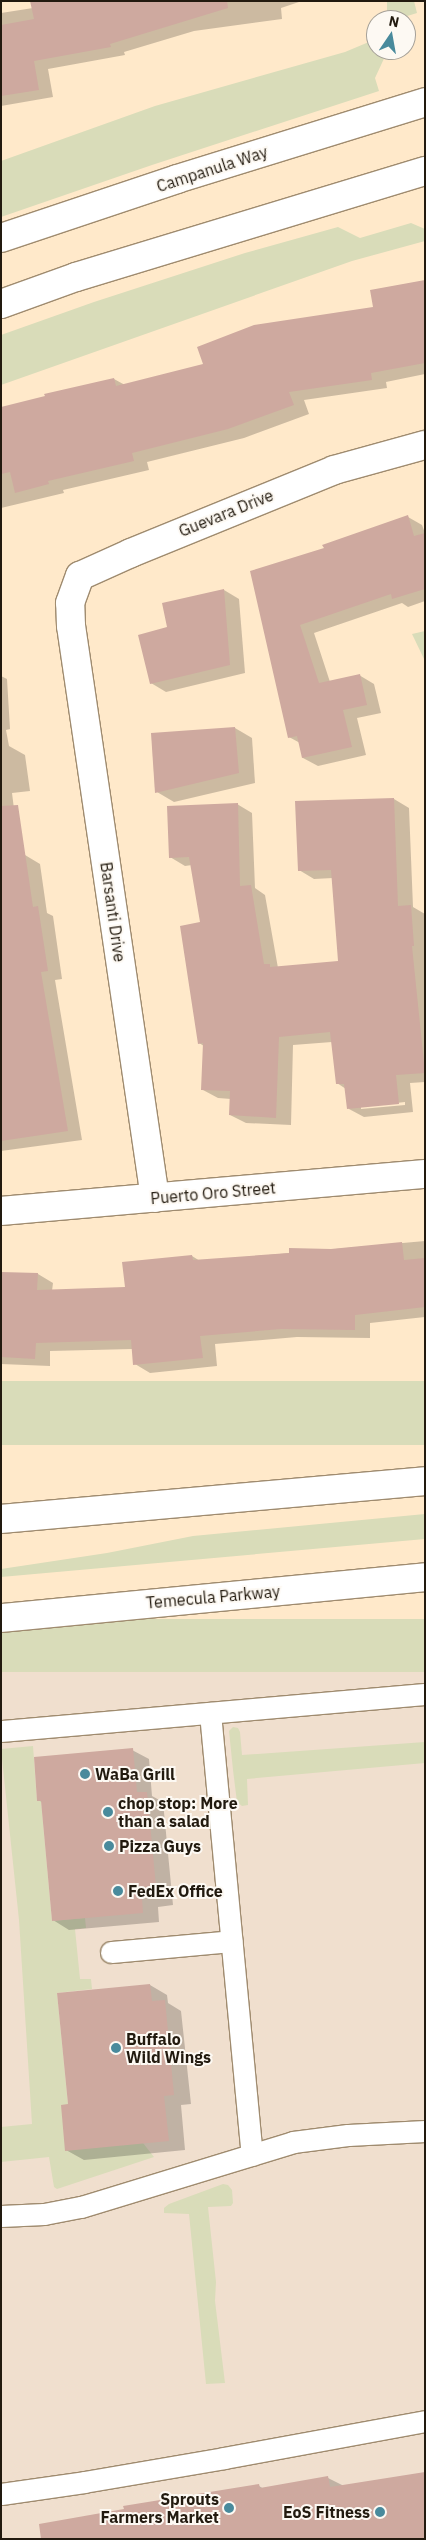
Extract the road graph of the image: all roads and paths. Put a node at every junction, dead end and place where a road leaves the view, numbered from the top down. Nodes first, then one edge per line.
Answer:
1 (425, 102) edge
2 (425, 171) edge
3 (1, 238) edge
4 (1, 304) edge
5 (425, 445) edge
6 (71, 626) joint
7 (425, 1174) edge
8 (155, 1198) junction
9 (1, 1211) edge
10 (425, 1481) edge
11 (1, 1519) edge
12 (425, 1577) edge
13 (1, 1618) edge
14 (425, 1694) edge
15 (210, 1713) junction
16 (1, 1731) edge
17 (231, 1941) junction
18 (111, 1952) dead end
19 (425, 2131) edge
20 (252, 2154) junction
21 (1, 2216) edge
22 (425, 2421) edge
23 (1, 2494) edge

1 - 3 street, Campanula Way
2 - 4 street
5 - 6 street, Guevara Drive
6 - 8 street, Barsanti Drive
7 - 8 street, Puerto Oro Street
8 - 9 street, Puerto Oro Street
10 - 11 street
12 - 13 street, Temecula Parkway
14 - 15 lane
15 - 16 lane
15 - 17 lane
17 - 18 lane
17 - 20 lane
19 - 20 lane
20 - 21 lane
22 - 23 lane

